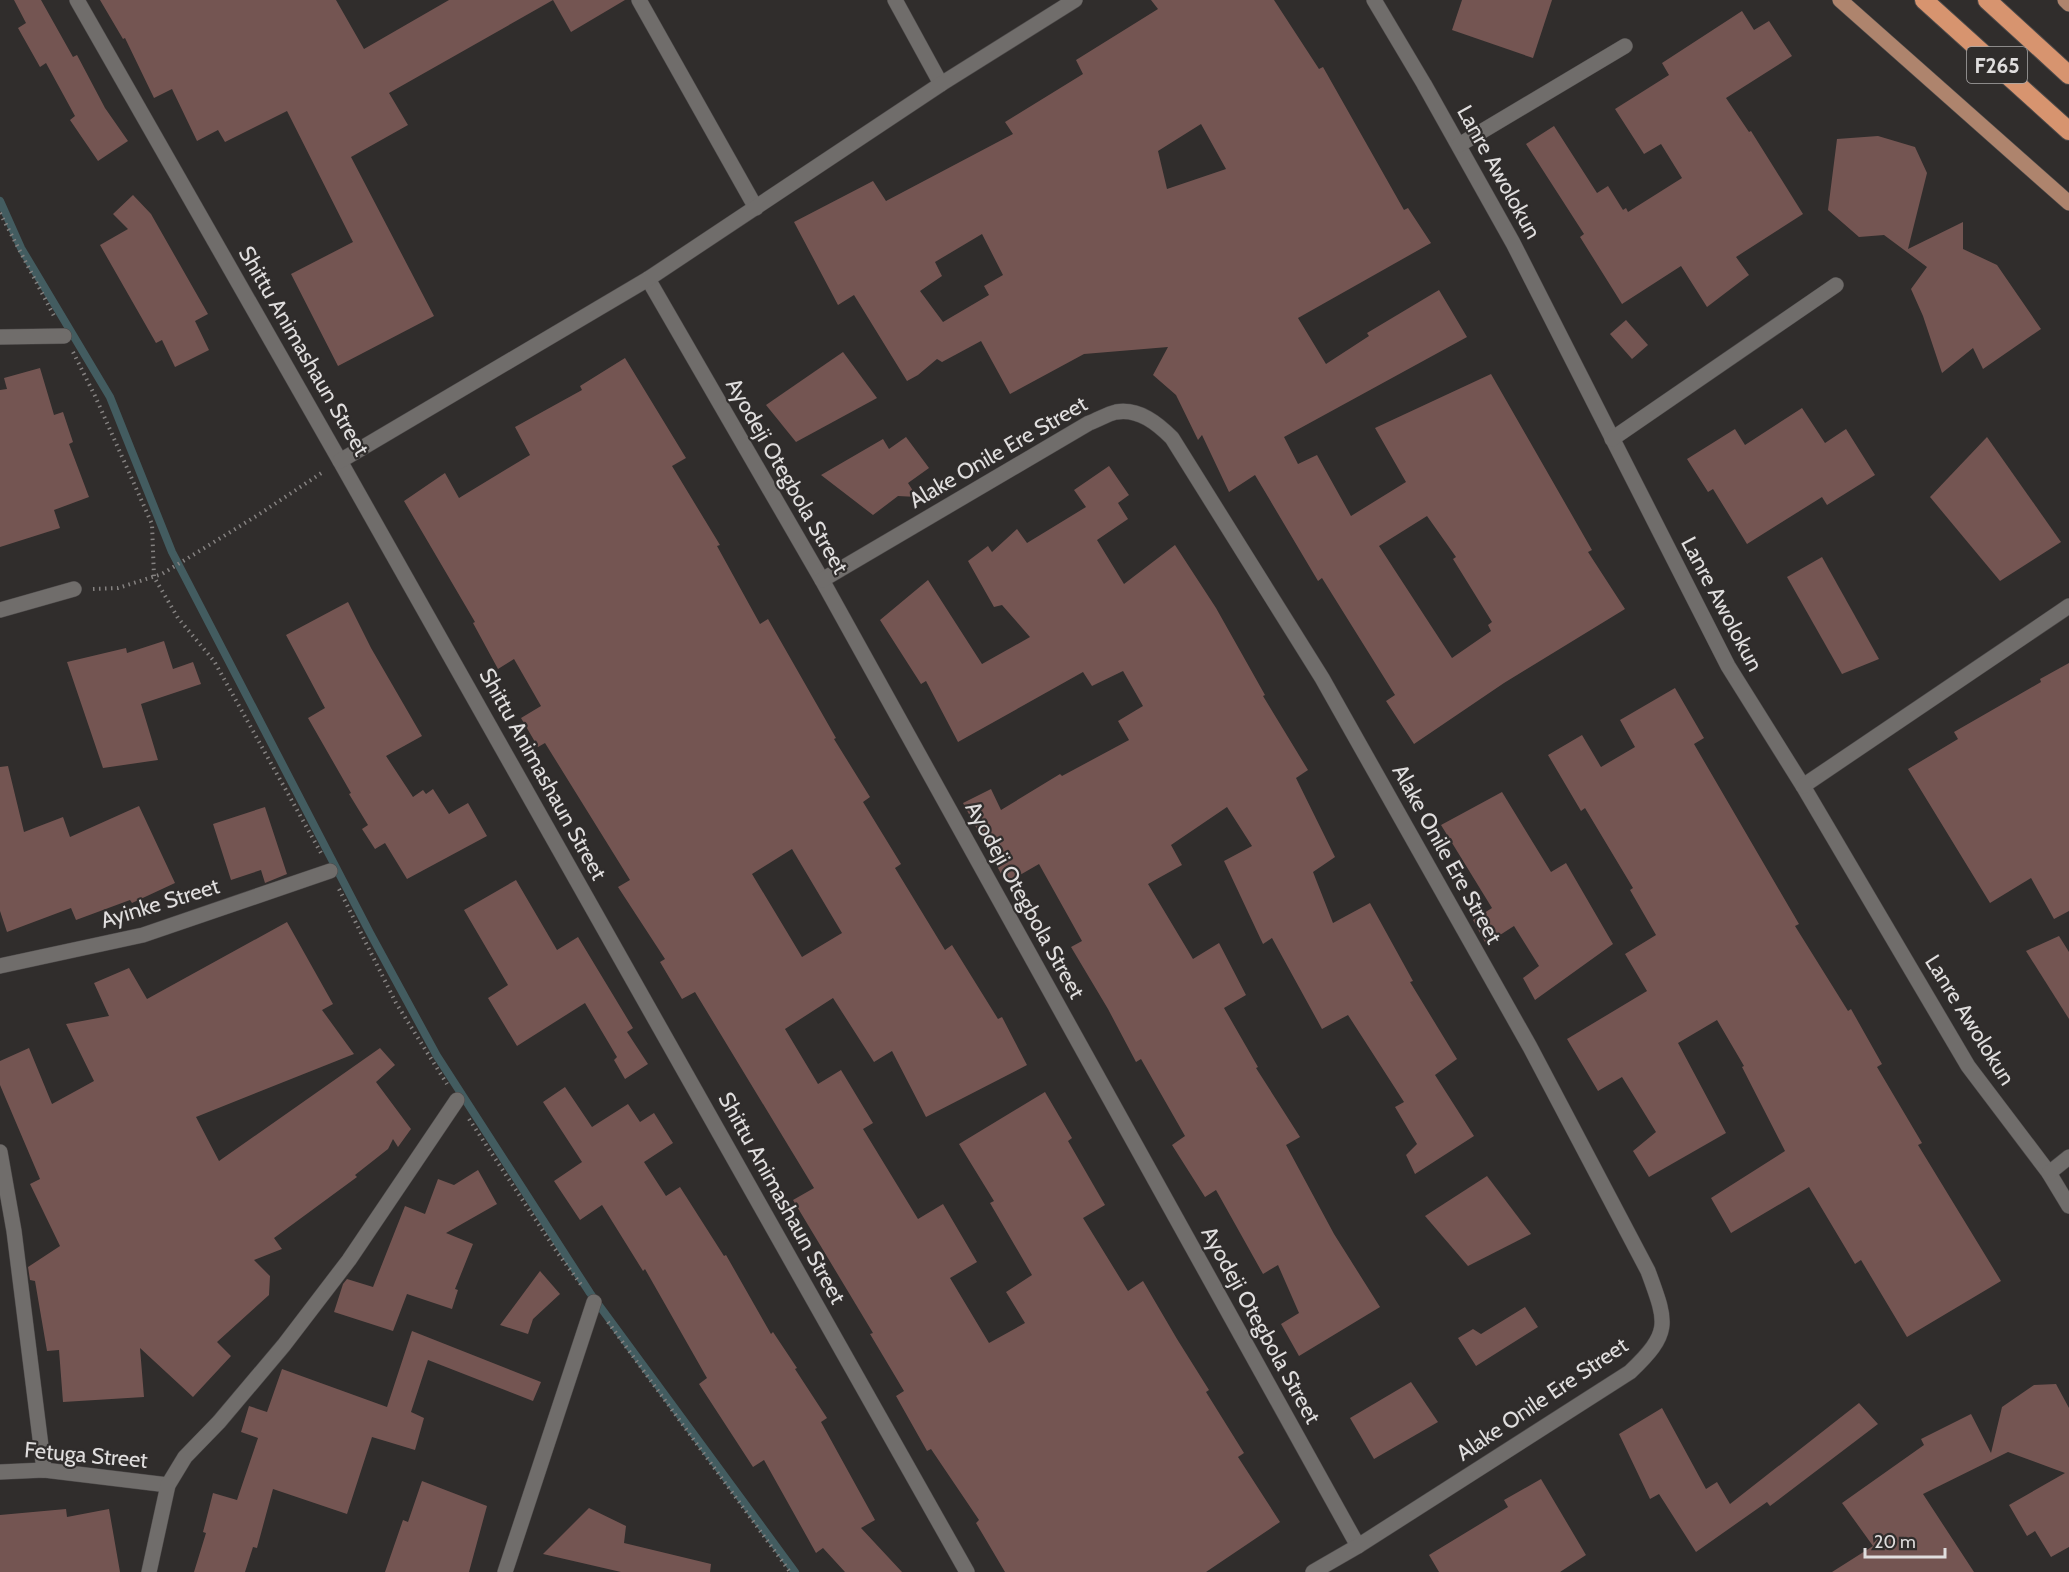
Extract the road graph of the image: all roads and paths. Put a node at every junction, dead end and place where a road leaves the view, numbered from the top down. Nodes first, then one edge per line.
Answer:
1 (77, 0) edge
2 (639, 0) edge
3 (895, 0) edge
4 (1075, 0) edge
5 (1374, 0) edge
6 (1840, 0) edge
7 (1924, 0) edge
8 (1987, 0) edge
9 (2065, 0) edge
10 (2069, 4) edge
11 (1624, 46) dead end
12 (2039, 49) junction
13 (2069, 64) edge
14 (2069, 75) edge
15 (941, 84) junction
16 (2069, 131) edge
17 (1459, 145) junction
18 (2069, 203) edge
19 (756, 208) junction
20 (0, 213) edge
21 (648, 279) junction
22 (1836, 285) dead end
23 (64, 336) junction
24 (0, 337) edge
25 (1612, 439) junction
26 (340, 461) junction
27 (154, 577) junction
28 (822, 580) junction
29 (74, 590) joint
30 (2069, 606) edge
31 (0, 610) edge
32 (1803, 786) junction
33 (330, 871) junction
34 (0, 966) edge
35 (457, 1100) junction
36 (0, 1152) edge
37 (2069, 1157) edge
38 (2049, 1173) junction
39 (2068, 1203) edge
40 (594, 1302) junction
41 (44, 1470) junction
42 (0, 1472) edge
43 (168, 1485) junction
44 (1358, 1546) junction
45 (149, 1572) edge
46 (505, 1572) edge
47 (790, 1572) edge
48 (967, 1572) edge
49 (1313, 1572) edge

1 - 26 street, Shittu Animashaun Street
2 - 19 street
3 - 15 street
4 - 15 street
5 - 17 street, Lanre Awolokun
6 - 18 main road
7 - 16 highway, F265
8 - 12 highway, F265
9 - 10 main road
11 - 17 street
12 - 13 highway
12 - 14 highway, F265
15 - 19 street
17 - 25 street, Lanre Awolokun
19 - 21 street
20 - 23 path
21 - 26 street
21 - 28 street, Ayodeji Otegbola Street
22 - 25 street
23 - 24 street
23 - 27 path
25 - 32 street, Lanre Awolokun
26 - 27 path
26 - 48 street, Shittu Animashaun Street
27 - 29 path
27 - 33 path
28 - 44 street, Ayodeji Otegbola Street
28 - 44 street, Alake Onile Ere Street
29 - 31 street
30 - 32 street
32 - 38 street, Lanre Awolokun
33 - 34 street, Ayinke Street
33 - 35 path
35 - 40 path
35 - 43 street
36 - 41 street
37 - 38 street
38 - 39 street, Lanre Awolokun
40 - 46 street
40 - 47 path
41 - 42 street, Fetuga Street
41 - 43 street, Fetuga Street
43 - 45 street
44 - 49 street

